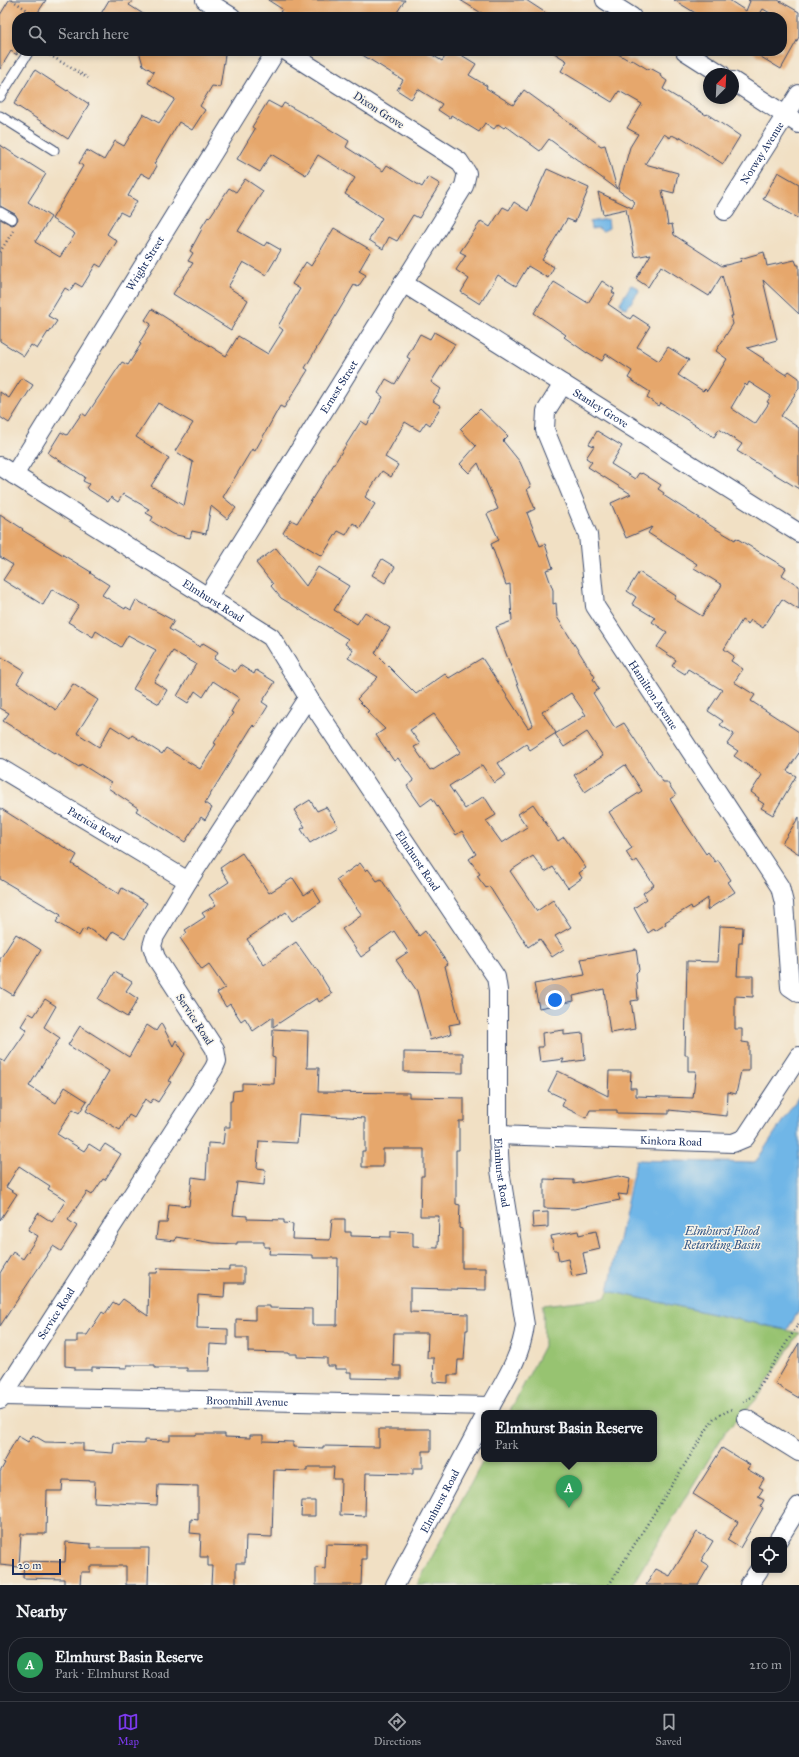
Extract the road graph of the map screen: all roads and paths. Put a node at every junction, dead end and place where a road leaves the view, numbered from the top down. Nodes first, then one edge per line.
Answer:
1 (12, 0) edge
2 (205, 0) edge
3 (605, 0) edge
4 (30, 12) edge
5 (224, 12) edge
6 (624, 12) edge
7 (25, 56) edge
8 (51, 56) edge
9 (273, 56) edge
10 (294, 56) edge
11 (693, 56) edge
12 (712, 68) edge
13 (88, 78) dead end
14 (739, 86) edge
15 (799, 94) edge
16 (0, 97) edge
17 (0, 116) edge
18 (792, 119) edge
19 (54, 150) dead end
20 (467, 173) joint
21 (725, 211) dead end
22 (0, 212) edge
23 (13, 223) joint
24 (0, 252) edge
25 (403, 283) junction
26 (563, 384) junction
27 (7, 470) edge
28 (799, 533) edge
29 (207, 598) junction
30 (308, 697) junction
31 (0, 768) edge
32 (188, 881) junction
33 (799, 993) edge
34 (799, 1056) edge
35 (498, 1135) junction
36 (799, 1323) edge
37 (1, 1398) edge
38 (488, 1410) edge
39 (740, 1410) junction
40 (481, 1412) edge
41 (481, 1423) edge
42 (799, 1452) edge
43 (799, 1506) edge
44 (780, 1537) edge
45 (757, 1573) edge
46 (395, 1585) edge
47 (609, 1585) edge
48 (749, 1585) edge

1 - 4 path
2 - 5 street
3 - 6 street
7 - 16 lane
8 - 13 path
9 - 27 street, Wright Street
10 - 20 street, Dixon Grove
11 - 12 street
14 - 18 street
15 - 18 street, Norway Avenue
17 - 19 lane
18 - 21 street, Norway Avenue
20 - 25 street, Ernest Street
22 - 23 lane
23 - 24 path
25 - 26 street, Stanley Grove
25 - 29 street, Ernest Street
26 - 28 street, Stanley Grove
26 - 33 street, Hamilton Avenue
27 - 29 street, Elmhurst Road
29 - 30 street, Elmhurst Road
30 - 32 street, Service Road
30 - 35 street, Elmhurst Road
31 - 32 street, Patricia Road
32 - 37 street, Service Road
34 - 35 street, Kinkora Road
35 - 38 street, Elmhurst Road
36 - 39 path
37 - 40 street, Broomhill Avenue
39 - 42 street
39 - 47 path
41 - 46 street, Elmhurst Road
43 - 44 street
45 - 48 street

